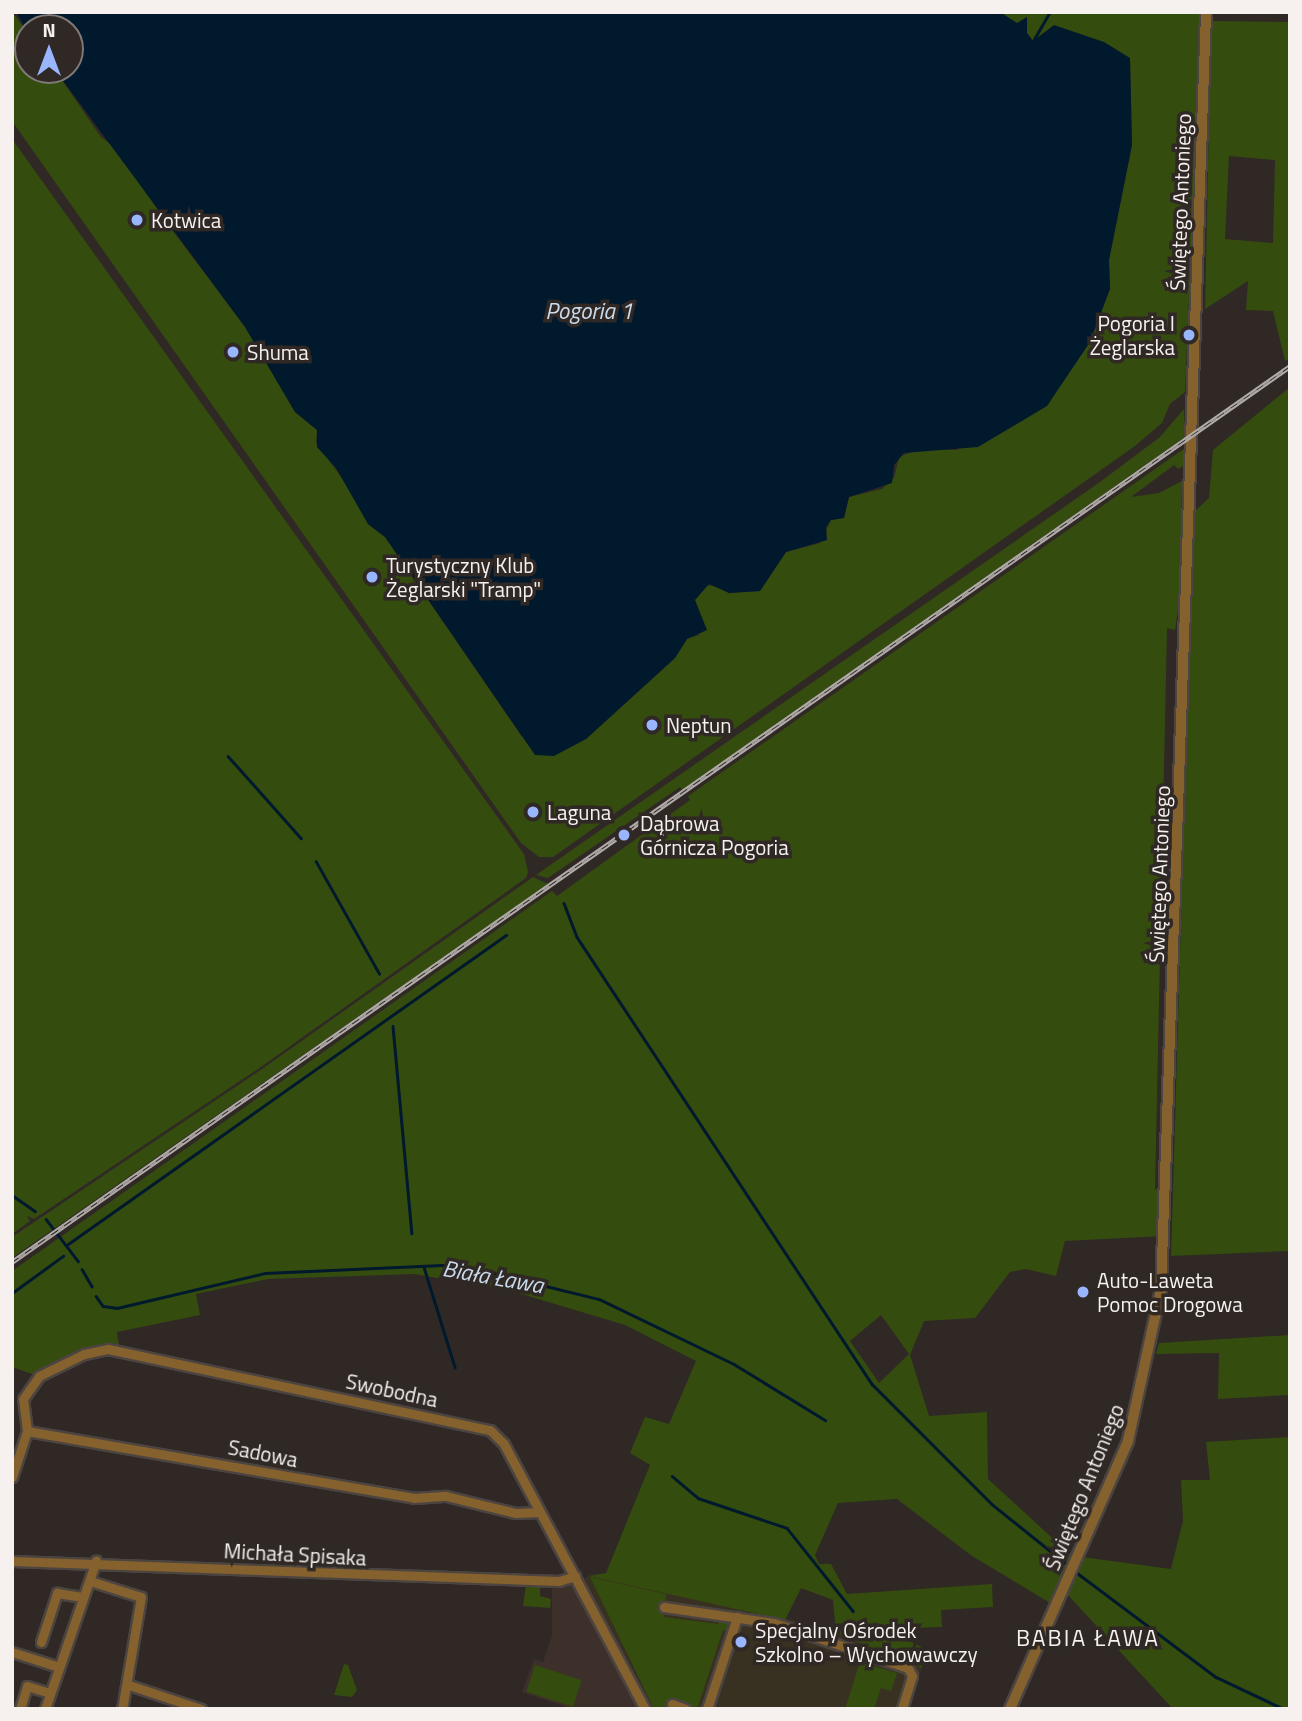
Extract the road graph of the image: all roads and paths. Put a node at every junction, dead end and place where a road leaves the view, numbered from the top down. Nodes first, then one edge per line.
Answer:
1 (1206, 12) edge
2 (27, 1431) junction
3 (12, 1477) edge
4 (540, 1512) junction
5 (12, 1561) edge
6 (96, 1561) junction
7 (575, 1576) junction
8 (90, 1581) junction
9 (81, 1597) junction
10 (664, 1607) dead end
11 (737, 1617) junction
12 (41, 1642) dead end
13 (12, 1652) edge
14 (59, 1667) junction
15 (129, 1685) junction
16 (50, 1693) junction
17 (672, 1704) dead end
18 (20, 1709) edge
19 (45, 1709) edge
20 (121, 1709) edge
21 (201, 1709) edge
22 (645, 1709) edge
23 (686, 1709) edge
24 (707, 1709) edge
25 (902, 1709) edge
26 (1010, 1709) edge

1 - 26 street, Świętego Antoniego
2 - 3 street
2 - 4 street, Sadowa
2 - 4 street, Swobodna
4 - 7 street, Swobodna
5 - 6 street, Michała Spisaka
6 - 7 street, Michała Spisaka
6 - 8 street
7 - 22 street, Swobodna
8 - 9 street
8 - 15 street
9 - 12 street
9 - 14 street
10 - 11 street
11 - 24 street
11 - 25 street
13 - 14 street
14 - 16 street
15 - 20 street
15 - 21 street
16 - 18 street
16 - 19 street
17 - 23 street

